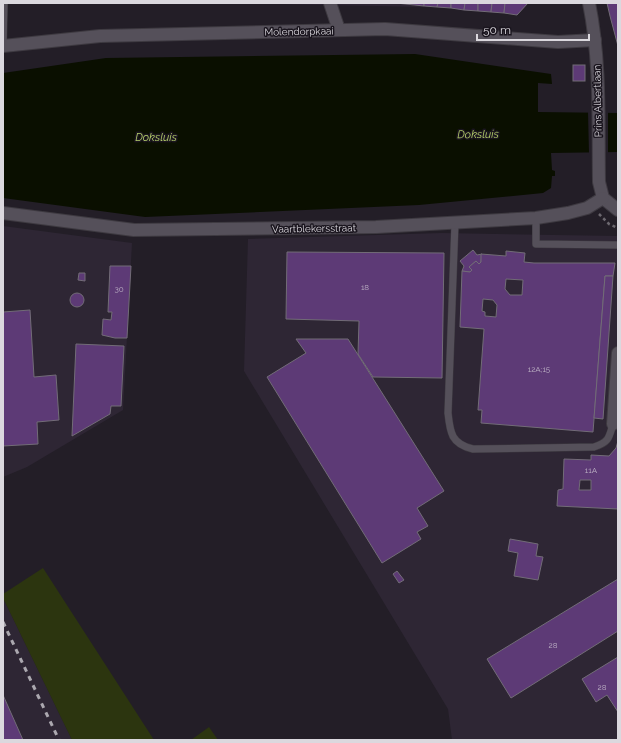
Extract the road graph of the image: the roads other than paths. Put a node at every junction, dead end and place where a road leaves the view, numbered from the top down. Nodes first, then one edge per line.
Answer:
1 (4, 3) edge
2 (330, 3) edge
3 (589, 3) edge
4 (339, 30) junction
5 (596, 40) junction
6 (3, 46) edge
7 (603, 198) junction
8 (618, 210) edge
9 (3, 213) edge
10 (536, 218) junction
11 (455, 223) junction
12 (618, 245) edge
13 (618, 353) edge
14 (613, 424) joint

1 - 6 lane
2 - 4 street
3 - 5 street, Prins Albertlaan
4 - 5 street, Molendorpkaai
4 - 6 street, Molendorpkaai
5 - 7 street, Prins Albertlaan
7 - 8 street
7 - 10 street, Vaartblekersstraat
9 - 11 street, Vaartblekersstraat
10 - 11 street, Vaartblekersstraat
10 - 12 lane
11 - 14 lane
13 - 14 street

